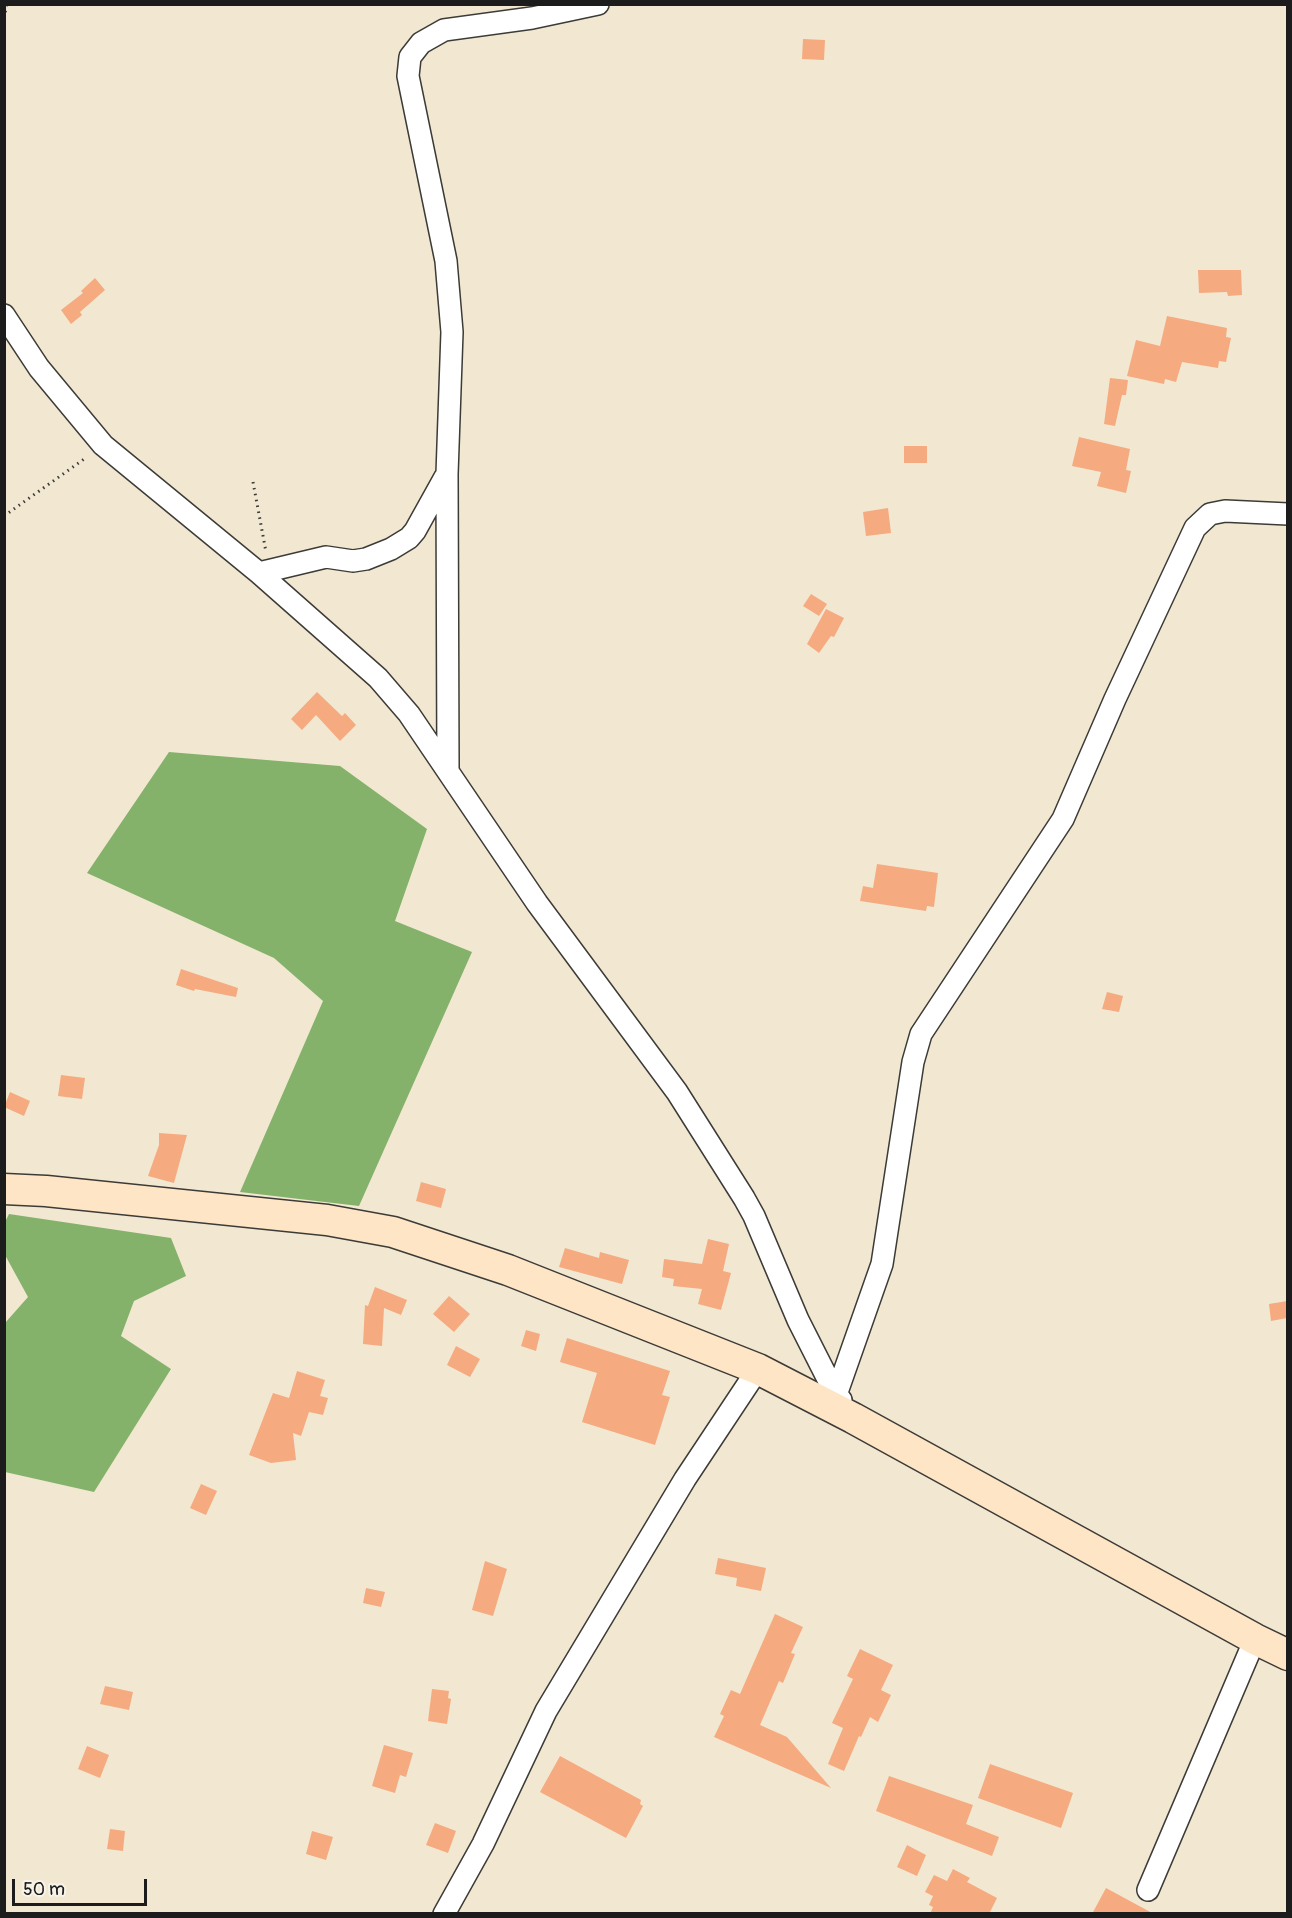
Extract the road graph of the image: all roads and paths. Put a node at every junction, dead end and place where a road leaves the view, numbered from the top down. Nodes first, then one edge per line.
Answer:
1 (7, 4) edge
2 (598, 4) edge
3 (4, 18) edge
4 (4, 315) edge
5 (103, 445) junction
6 (447, 474) junction
7 (253, 482) dead end
8 (1287, 514) edge
9 (4, 516) edge
10 (264, 573) junction
11 (448, 769) junction
12 (4, 1189) edge
13 (758, 1369) junction
14 (845, 1406) junction
15 (1255, 1639) junction
16 (1287, 1655) edge
17 (1148, 1890) dead end
18 (444, 1914) edge

1 - 3 path
2 - 6 street
4 - 5 street
5 - 9 path
5 - 10 street
6 - 10 street
6 - 11 street
7 - 10 path
8 - 14 street
10 - 11 street
11 - 14 street
12 - 13 street
13 - 14 street
13 - 18 street
14 - 15 street
15 - 16 street
15 - 17 street

